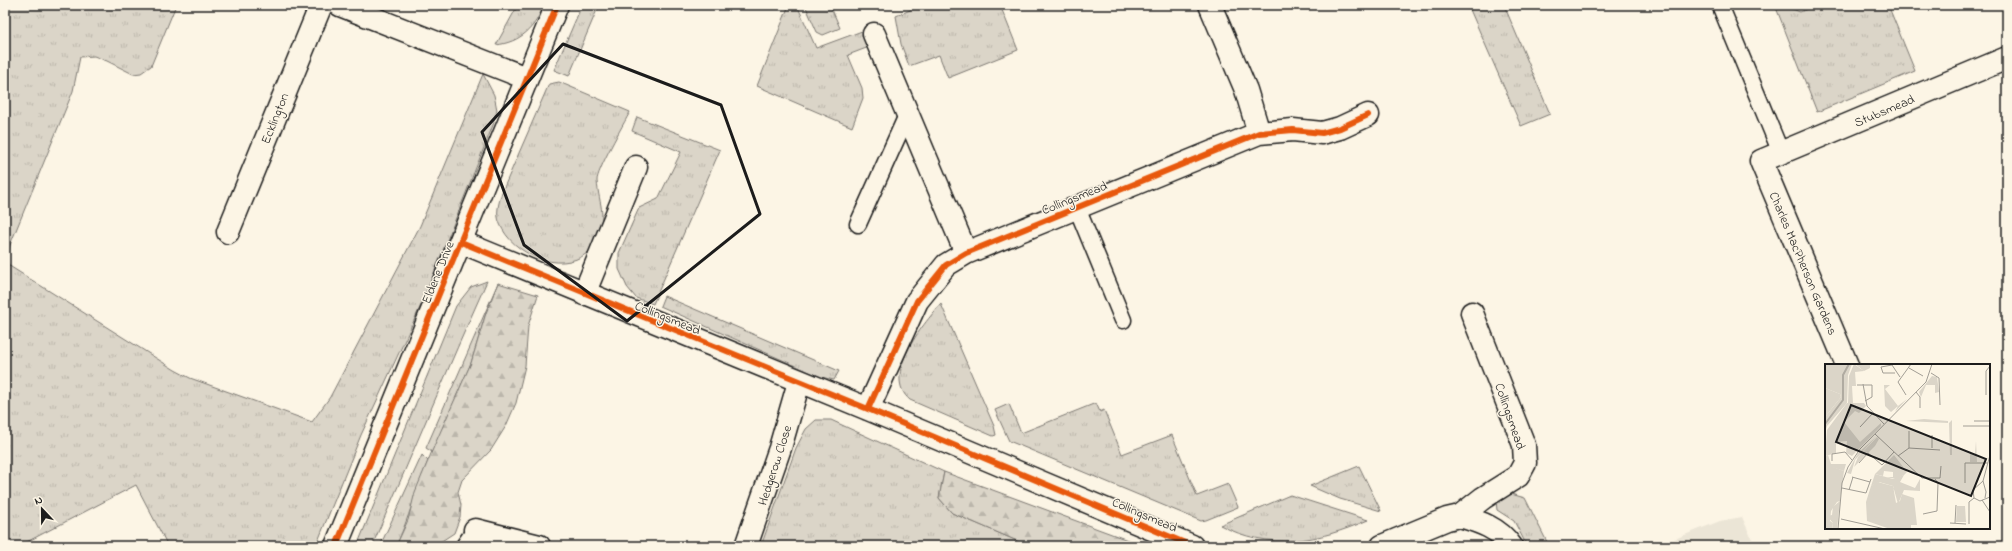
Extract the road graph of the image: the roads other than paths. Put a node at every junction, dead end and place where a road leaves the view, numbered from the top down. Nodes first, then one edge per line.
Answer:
1 (321, 5) edge
2 (340, 5) edge
3 (557, 5) edge
4 (1210, 5) edge
5 (1720, 5) edge
6 (874, 34) dead end
7 (2007, 58) edge
8 (526, 78) junction
9 (908, 113) junction
10 (1368, 115) dead end
11 (1259, 133) junction
12 (1781, 153) junction
13 (1761, 161) joint
14 (636, 167) dead end
15 (1077, 208) junction
16 (858, 224) dead end
17 (228, 232) dead end
18 (461, 242) junction
19 (966, 253) junction
20 (584, 294) junction
21 (1472, 313) dead end
22 (1123, 320) dead end
23 (1847, 364) edge
24 (799, 382) junction
25 (868, 409) junction
26 (1460, 516) junction
27 (470, 538) edge
28 (336, 546) edge
29 (539, 546) edge
30 (746, 546) edge
31 (1192, 546) edge
32 (1382, 546) edge
33 (1511, 546) edge

1 - 17 street, Ecklington
2 - 8 street
3 - 8 street, Eldene Drive
4 - 11 street
5 - 12 lane
6 - 9 street
7 - 12 street, Stubsmead
8 - 18 street, Eldene Drive
9 - 16 lane
9 - 19 street
10 - 11 street, Collingsmead
11 - 15 street, Collingsmead
12 - 13 street, Stubsmead
13 - 23 street, Charles MacPherson Gardens
14 - 20 street
15 - 19 street, Collingsmead
15 - 22 lane
18 - 20 street, Collingsmead
18 - 28 street, Eldene Drive
19 - 25 street, Collingsmead
20 - 24 street, Collingsmead
21 - 26 street, Collingsmead
24 - 25 street, Collingsmead
24 - 30 street, Hedgerow Close
25 - 31 street, Collingsmead
26 - 32 street, Collingsmead
26 - 33 street
27 - 29 street

